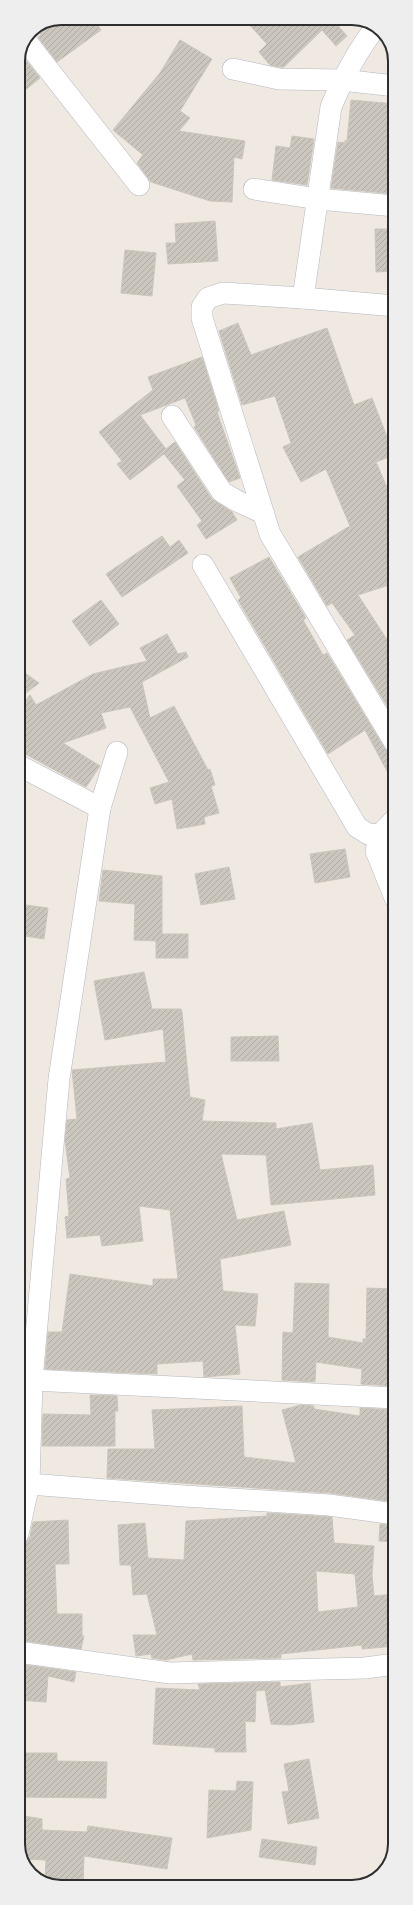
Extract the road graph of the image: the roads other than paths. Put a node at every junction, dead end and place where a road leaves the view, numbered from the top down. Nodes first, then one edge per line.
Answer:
1 (372, 32) edge
2 (29, 45) edge
3 (233, 69) dead end
4 (342, 80) junction
5 (388, 85) edge
6 (139, 185) dead end
7 (254, 189) dead end
8 (318, 199) junction
9 (388, 205) edge
10 (303, 298) junction
11 (388, 305) edge
12 (172, 416) dead end
13 (263, 513) junction
14 (203, 565) dead end
15 (388, 731) edge
16 (117, 752) dead end
17 (25, 769) edge
18 (100, 808) junction
19 (388, 826) edge
20 (380, 835) junction
21 (388, 881) edge
22 (32, 1380) junction
23 (388, 1398) edge
24 (29, 1484) junction
25 (25, 1502) edge
26 (388, 1513) edge
27 (25, 1653) edge
28 (388, 1665) edge

1 - 4 street
2 - 6 street
3 - 4 street
4 - 5 street
4 - 8 street
7 - 8 street
8 - 9 street
8 - 10 street
10 - 11 street
10 - 13 street
12 - 13 street
13 - 15 street
14 - 20 street
16 - 18 street
17 - 18 street
18 - 22 street
19 - 20 street
20 - 21 street
22 - 23 street
22 - 24 street
24 - 25 street
24 - 26 street
27 - 28 street

